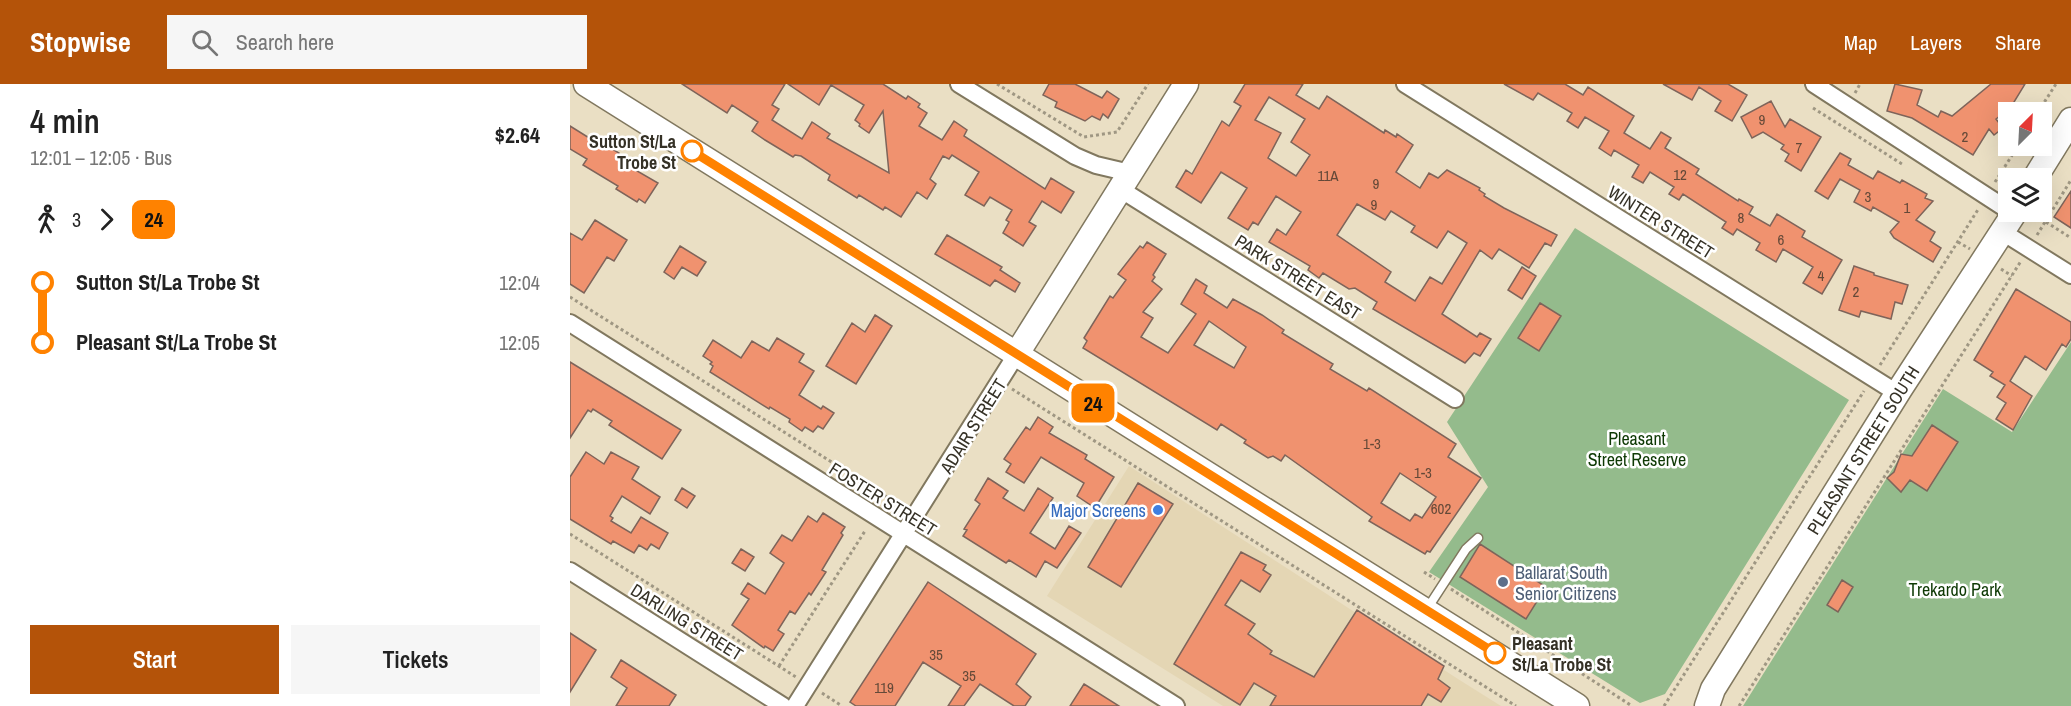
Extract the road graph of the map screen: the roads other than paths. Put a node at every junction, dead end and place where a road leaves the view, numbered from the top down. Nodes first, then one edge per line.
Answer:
1 (586, 84) edge
2 (959, 84) edge
3 (1186, 84) edge
4 (1405, 84) edge
5 (1814, 84) edge
6 (1833, 89) edge
7 (2071, 121) edge
8 (2041, 168) edge
9 (1125, 181) junction
10 (1998, 206) edge
11 (2006, 222) edge
12 (2014, 222) edge
13 (2071, 275) edge
14 (570, 323) edge
15 (1017, 355) junction
16 (1897, 393) junction
17 (1455, 399) dead end
18 (905, 536) junction
19 (1478, 538) dead end
20 (570, 571) edge
21 (1426, 610) junction
22 (1710, 698) edge
23 (783, 706) edge
24 (795, 706) edge
25 (1176, 706) edge
26 (1577, 706) edge
27 (1694, 706) edge

1 - 15 main road
2 - 9 street, PARK STREET EAST
3 - 9 main road, ADAIR STREET
4 - 16 street, WINTER STREET
5 - 6 street
6 - 10 street
7 - 8 main road
9 - 15 main road, ADAIR STREET
9 - 17 street, PARK STREET EAST
11 - 16 main road, PLEASANT STREET SOUTH
12 - 13 street
14 - 18 street, FOSTER STREET
15 - 18 street, ADAIR STREET
15 - 21 main road
16 - 22 main road, PLEASANT STREET SOUTH
18 - 24 street, ADAIR STREET
18 - 25 street, FOSTER STREET
19 - 21 lane
20 - 23 street, DARLING STREET
21 - 26 main road
22 - 27 main road, PLEASANT STREET SOUTH

